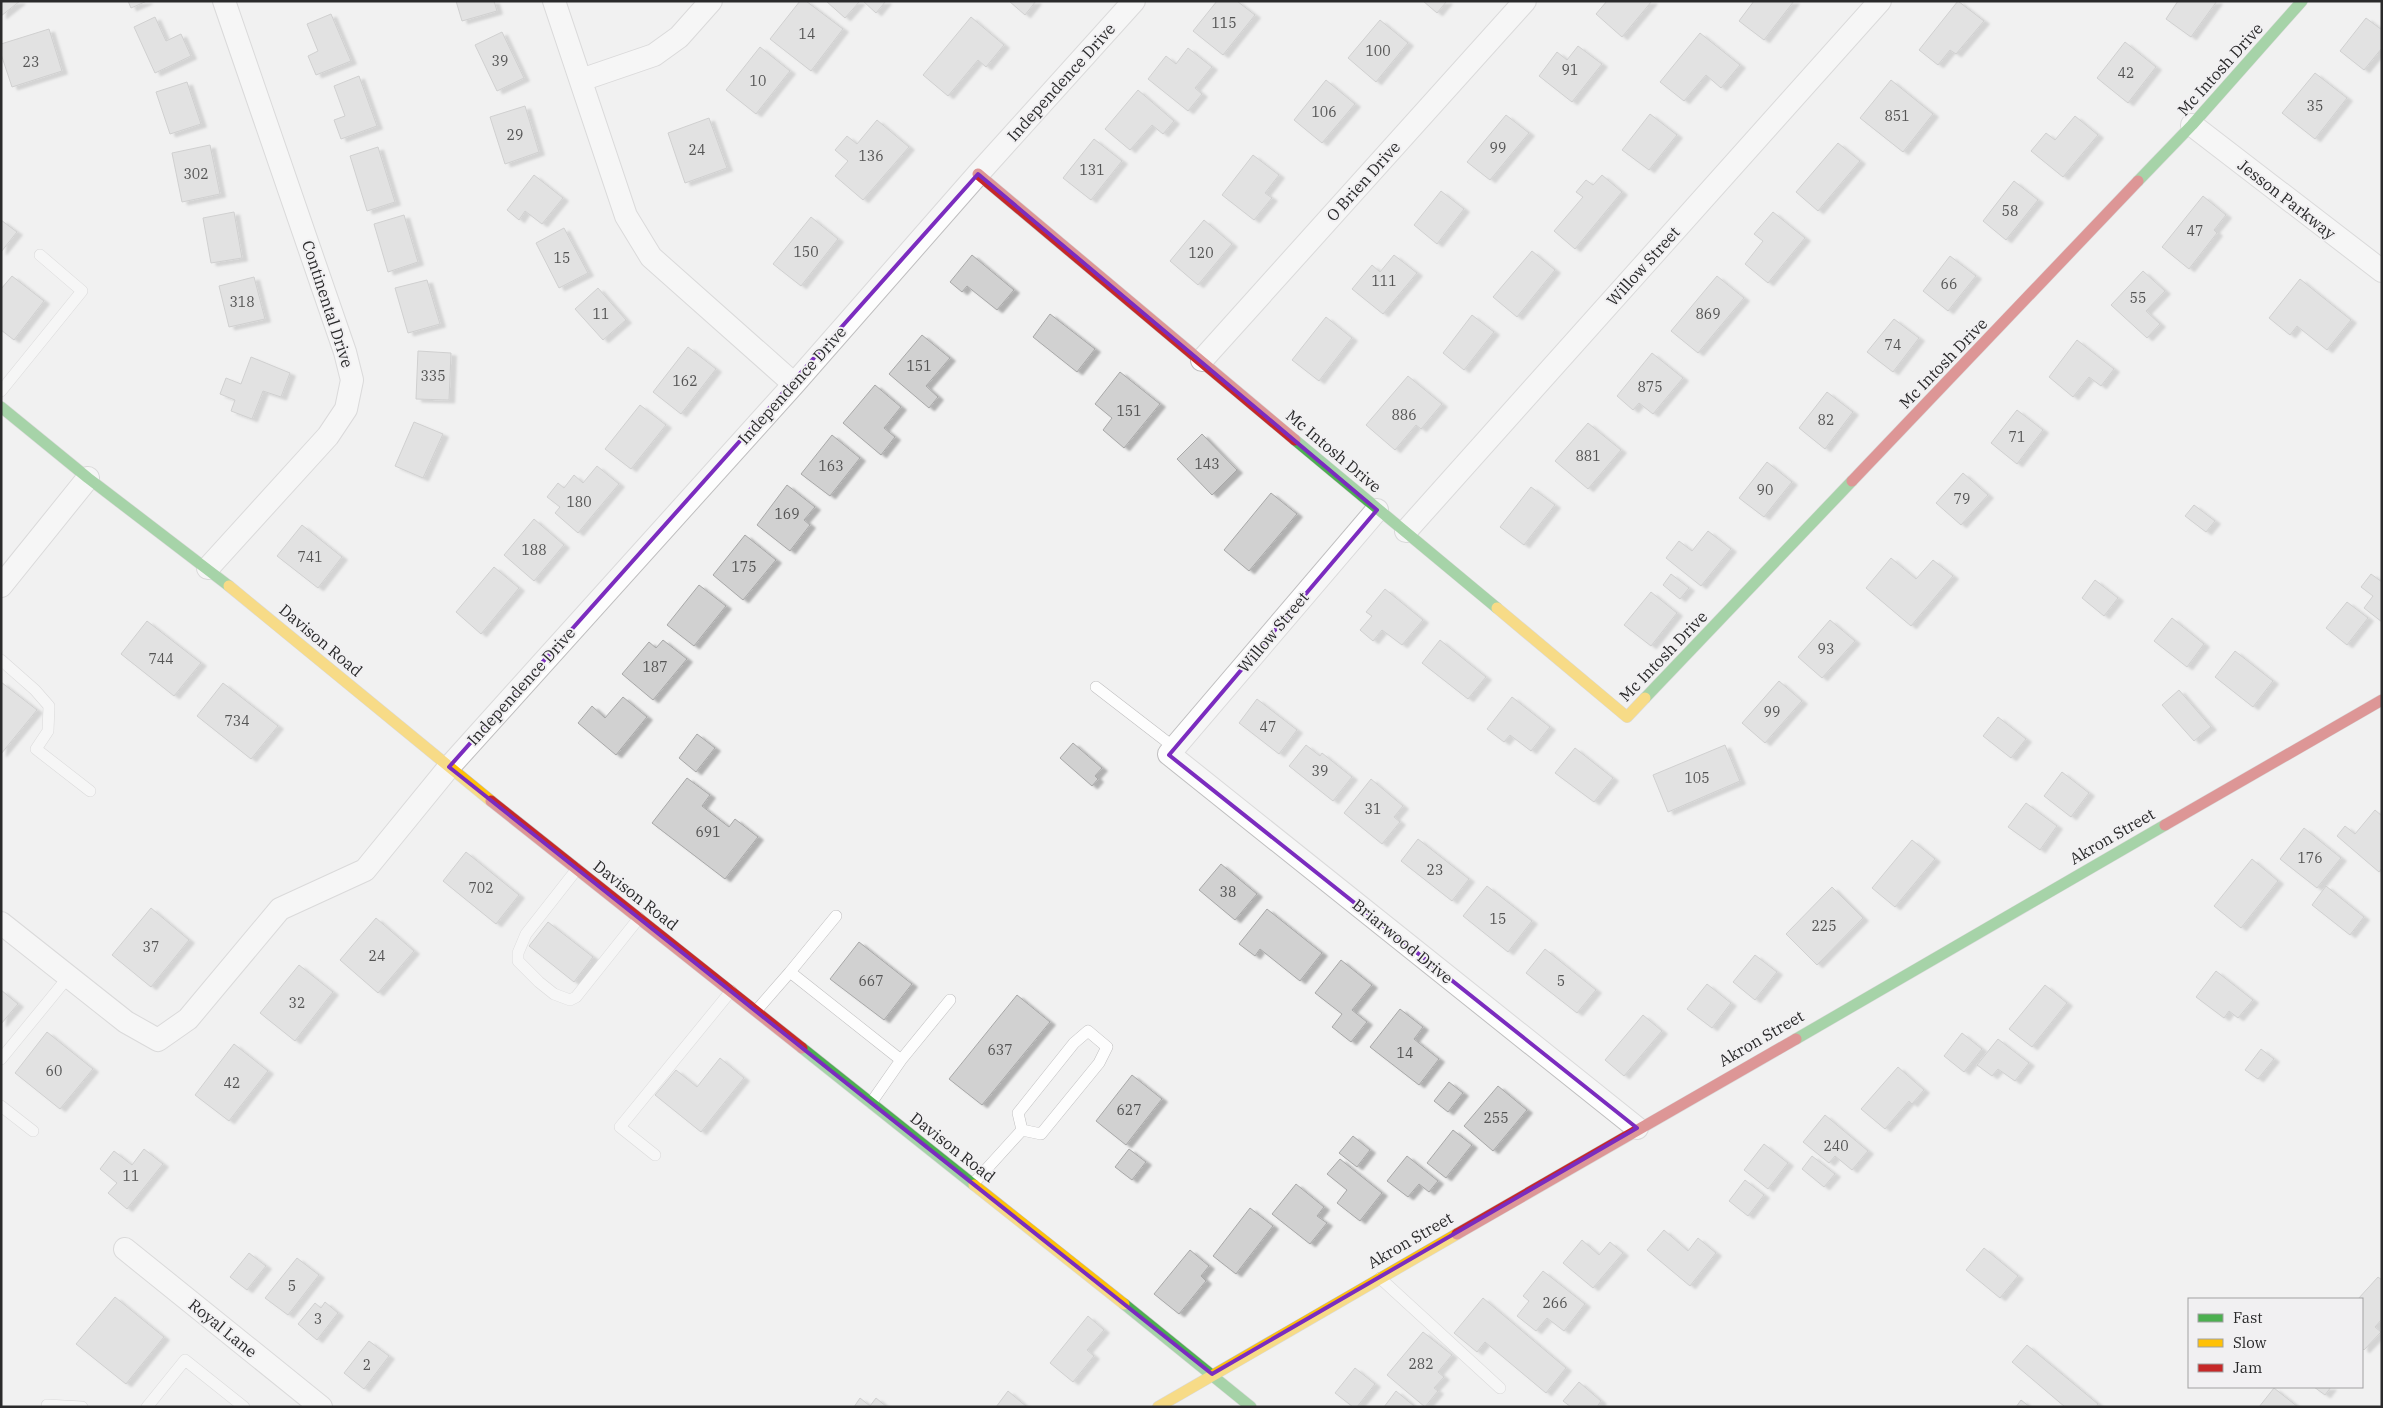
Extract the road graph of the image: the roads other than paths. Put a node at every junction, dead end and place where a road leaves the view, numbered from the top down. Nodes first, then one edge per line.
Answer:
1 (224, 1) edge
2 (554, 1) edge
3 (711, 1) edge
4 (1134, 1) edge
5 (1525, 1) edge
6 (1880, 1) edge
7 (2302, 1) edge
8 (581, 80) junction
9 (2192, 126) junction
10 (978, 174) junction
11 (40, 255) dead end
12 (2382, 271) edge
13 (1202, 360) junction
14 (794, 384) junction
15 (1, 391) edge
16 (1, 407) edge
17 (88, 478) junction
18 (1377, 510) junction
19 (1406, 531) junction
20 (208, 568) junction
21 (1, 586) edge
22 (1, 660) edge
23 (1096, 687) dead end
24 (2382, 700) edge
25 (1172, 751) junction
26 (448, 767) junction
27 (90, 791) dead end
28 (577, 869) junction
29 (836, 916) dead end
30 (639, 918) junction
31 (1, 922) edge
32 (790, 972) junction
33 (69, 976) junction
34 (731, 991) junction
35 (950, 1000) dead end
36 (756, 1011) junction
37 (1, 1059) edge
38 (900, 1060) junction
39 (872, 1103) junction
40 (1, 1106) edge
41 (1638, 1128) junction
42 (1022, 1130) junction
43 (34, 1131) dead end
44 (655, 1156) dead end
45 (973, 1184) junction
46 (125, 1249) dead end
47 (1379, 1277) junction
48 (1212, 1374) junction
49 (1500, 1388) dead end
50 (47, 1405) dead end
51 (82, 1407) edge
52 (147, 1407) edge
53 (244, 1407) edge
54 (322, 1407) edge
55 (1158, 1407) edge
56 (1251, 1407) edge

1 - 20 street, Continental Drive
2 - 8 street
3 - 8 street
4 - 10 street, Independence Drive
5 - 13 street, O Brien Drive
6 - 19 street, Willow Street
7 - 9 street, Mc Intosh Drive
8 - 14 street
9 - 12 street, Jesson Parkway
9 - 19 street, Mc Intosh Drive
10 - 13 street, Mc Intosh Drive
10 - 14 street, Independence Drive
11 - 15 lane
13 - 18 street, Mc Intosh Drive
14 - 26 street, Independence Drive
16 - 17 street, Davison Road
17 - 20 street, Davison Road
17 - 21 street
18 - 19 street, Mc Intosh Drive
18 - 25 street, Willow Street
20 - 26 street, Davison Road
22 - 27 lane
23 - 25 lane
24 - 41 street, Akron Street
25 - 41 street, Briarwood Drive
26 - 28 street, Davison Road
26 - 33 street, Independence Drive
28 - 30 street, Davison Road
28 - 30 lane
29 - 32 lane
30 - 34 street, Davison Road
31 - 33 street
32 - 36 lane
32 - 38 lane
33 - 37 lane
34 - 36 street, Davison Road
34 - 44 lane
35 - 38 lane
36 - 39 street, Davison Road
38 - 39 lane
39 - 45 street, Davison Road
40 - 43 lane
41 - 47 street, Akron Street
42 - 42 lane
42 - 45 lane
45 - 48 street, Davison Road
46 - 54 street, Royal Lane
47 - 48 street, Akron Street
47 - 49 lane
48 - 55 street, Akron Street
48 - 56 street, Davison Road
50 - 51 lane
52 - 53 lane

